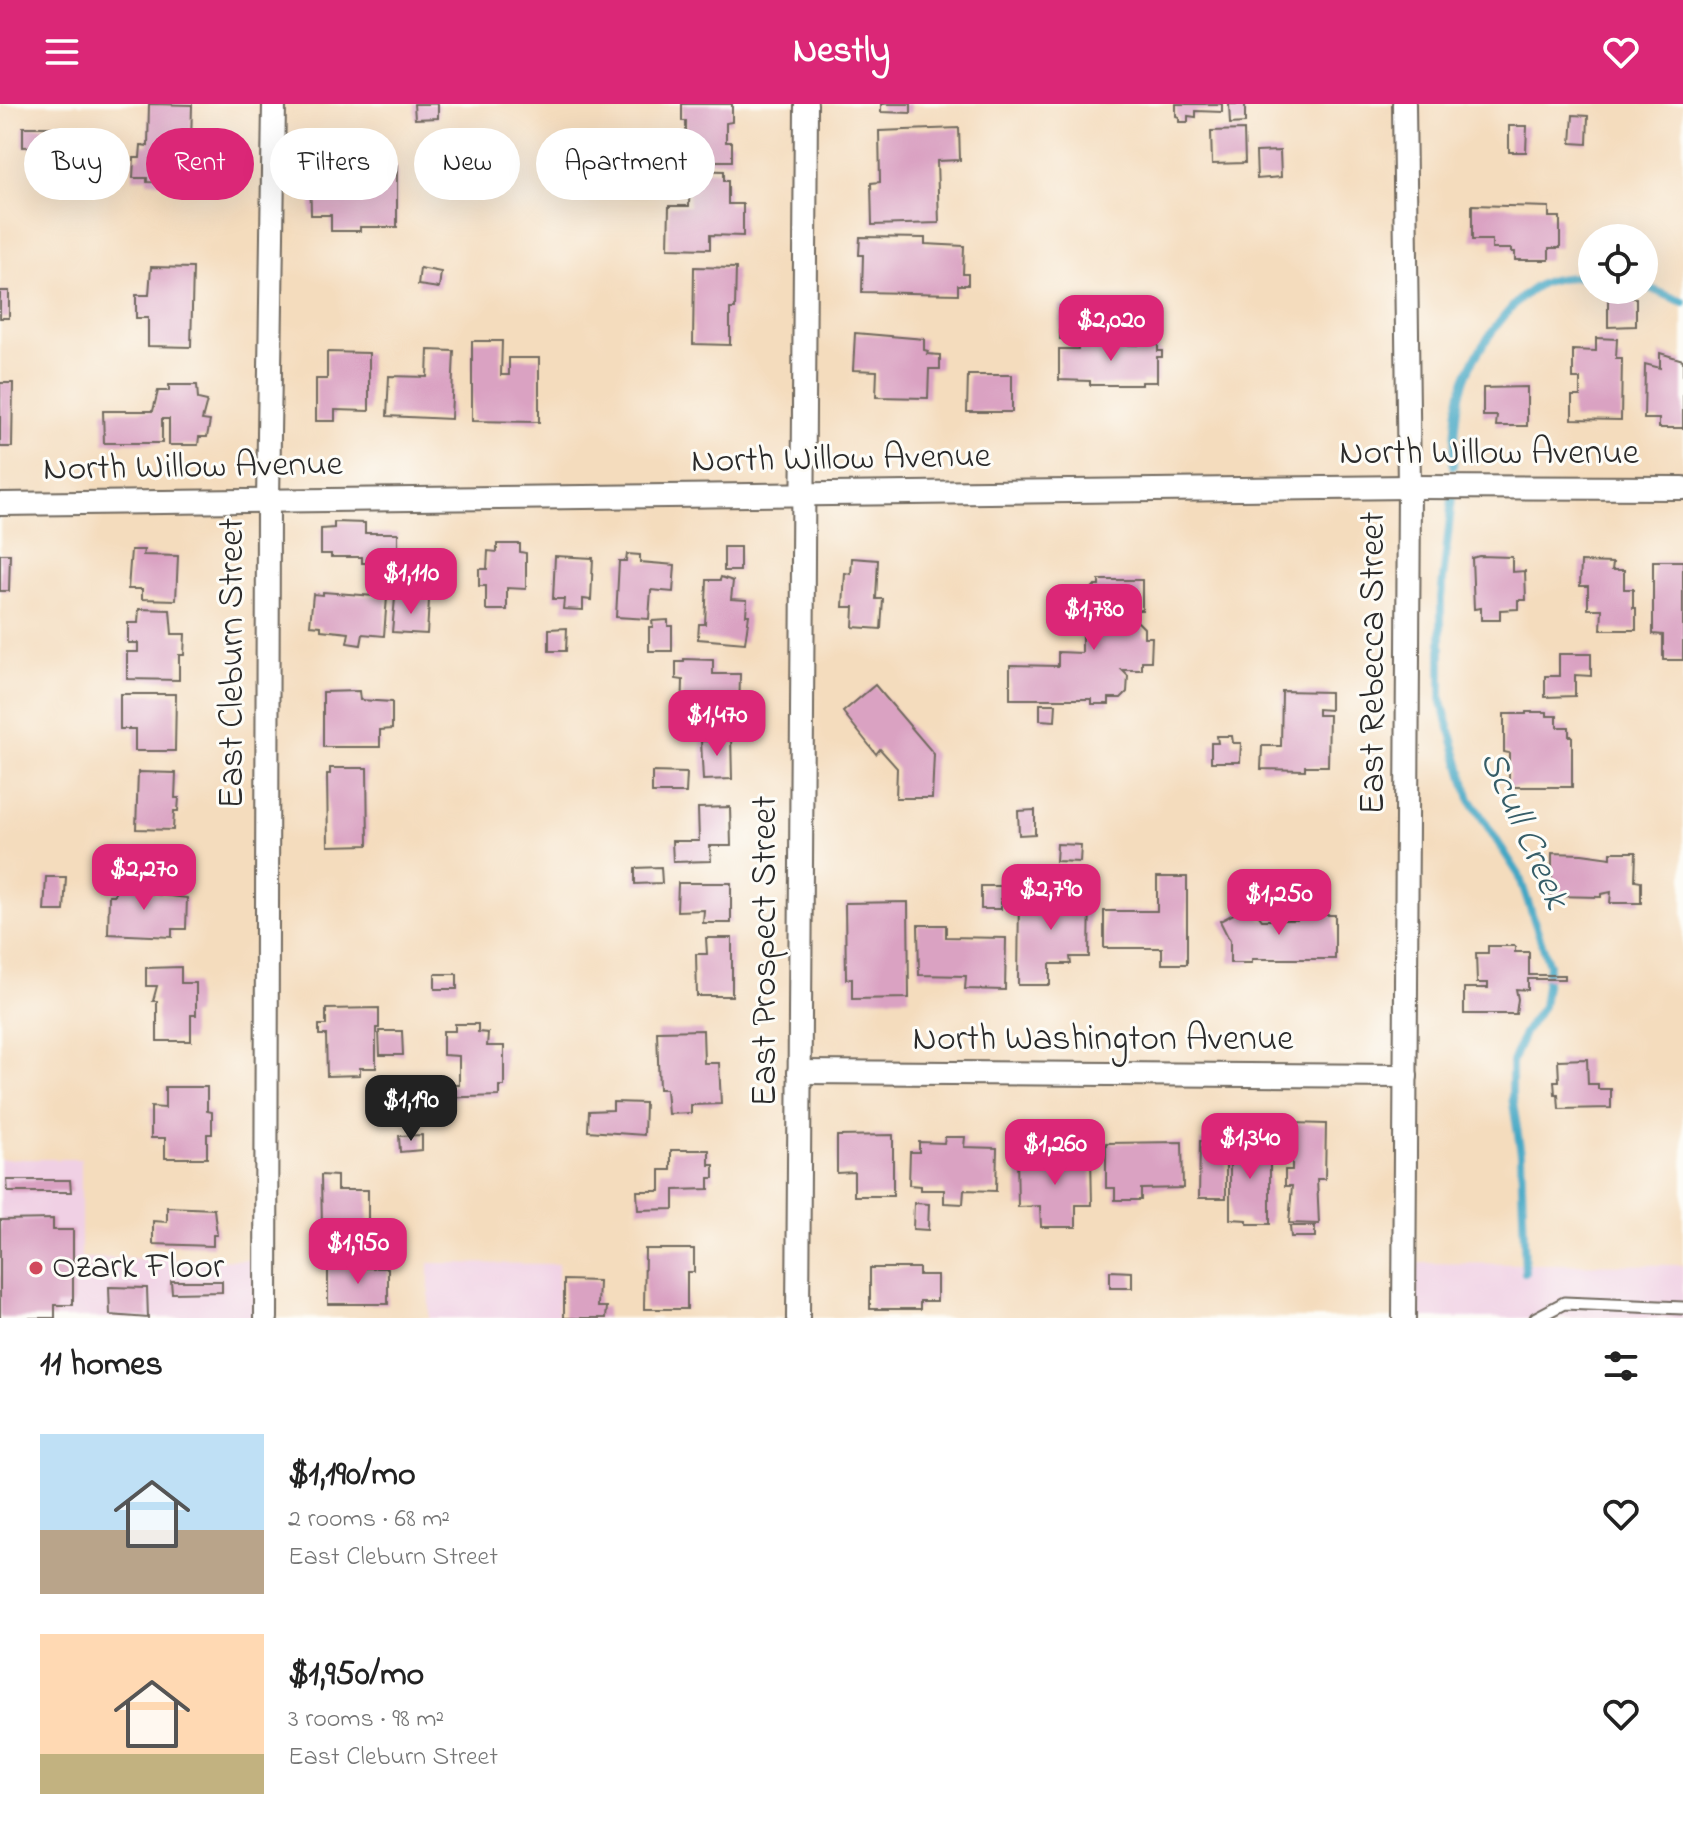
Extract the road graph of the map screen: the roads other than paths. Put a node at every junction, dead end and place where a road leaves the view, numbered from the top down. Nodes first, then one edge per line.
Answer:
1 (274, 104) edge
2 (806, 104) edge
3 (1404, 104) edge
4 (1409, 487) junction
5 (1683, 488) edge
6 (803, 494) junction
7 (268, 501) junction
8 (0, 504) edge
9 (799, 1072) junction
10 (1406, 1076) junction
11 (1683, 1308) edge
12 (266, 1318) edge
13 (798, 1318) edge
14 (1404, 1318) edge
15 (1536, 1318) edge

1 - 7 street, East Cleburn Street
2 - 6 street, East Prospect Street
3 - 4 street, East Rebecca Street
4 - 5 street, North Willow Avenue
4 - 6 street, North Willow Avenue
4 - 10 street, East Rebecca Street
6 - 7 street, North Willow Avenue
6 - 9 street, East Prospect Street
7 - 8 street, North Willow Avenue
7 - 12 street, East Cleburn Street
9 - 10 street, North Washington Avenue
9 - 13 street, East Prospect Street
10 - 14 street, East Rebecca Street
11 - 15 lane

